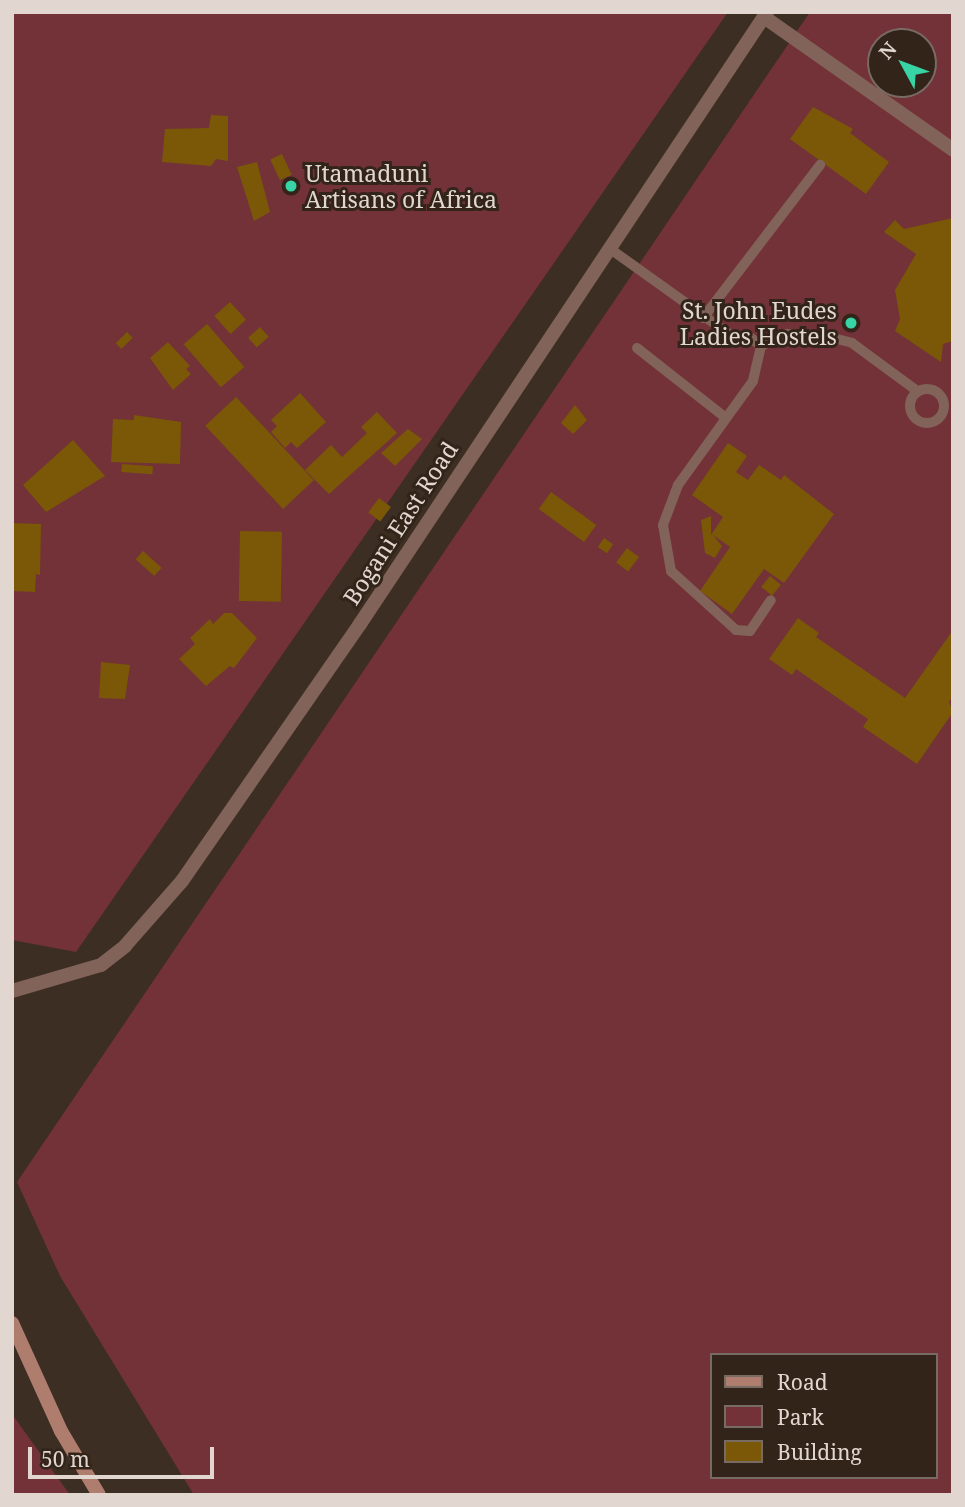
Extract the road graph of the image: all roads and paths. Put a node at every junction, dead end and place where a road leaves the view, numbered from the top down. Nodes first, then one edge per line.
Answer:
1 (766, 15) edge
2 (953, 150) edge
3 (820, 165) dead end
4 (609, 248) junction
5 (703, 318) junction
6 (761, 346) junction
7 (637, 348) dead end
8 (918, 391) junction
9 (949, 405) edge
10 (726, 418) junction
11 (771, 600) dead end
12 (12, 991) edge
13 (12, 1323) edge
14 (17, 1349) edge
15 (99, 1495) edge

1 - 2 street
1 - 4 street, Bogani East Road
3 - 5 lane
4 - 5 lane
4 - 12 street, Bogani East Road
5 - 6 lane
6 - 8 lane
6 - 10 lane
7 - 10 lane
8 - 9 lane
8 - 9 lane
10 - 11 lane
13 - 14 street
14 - 15 street

